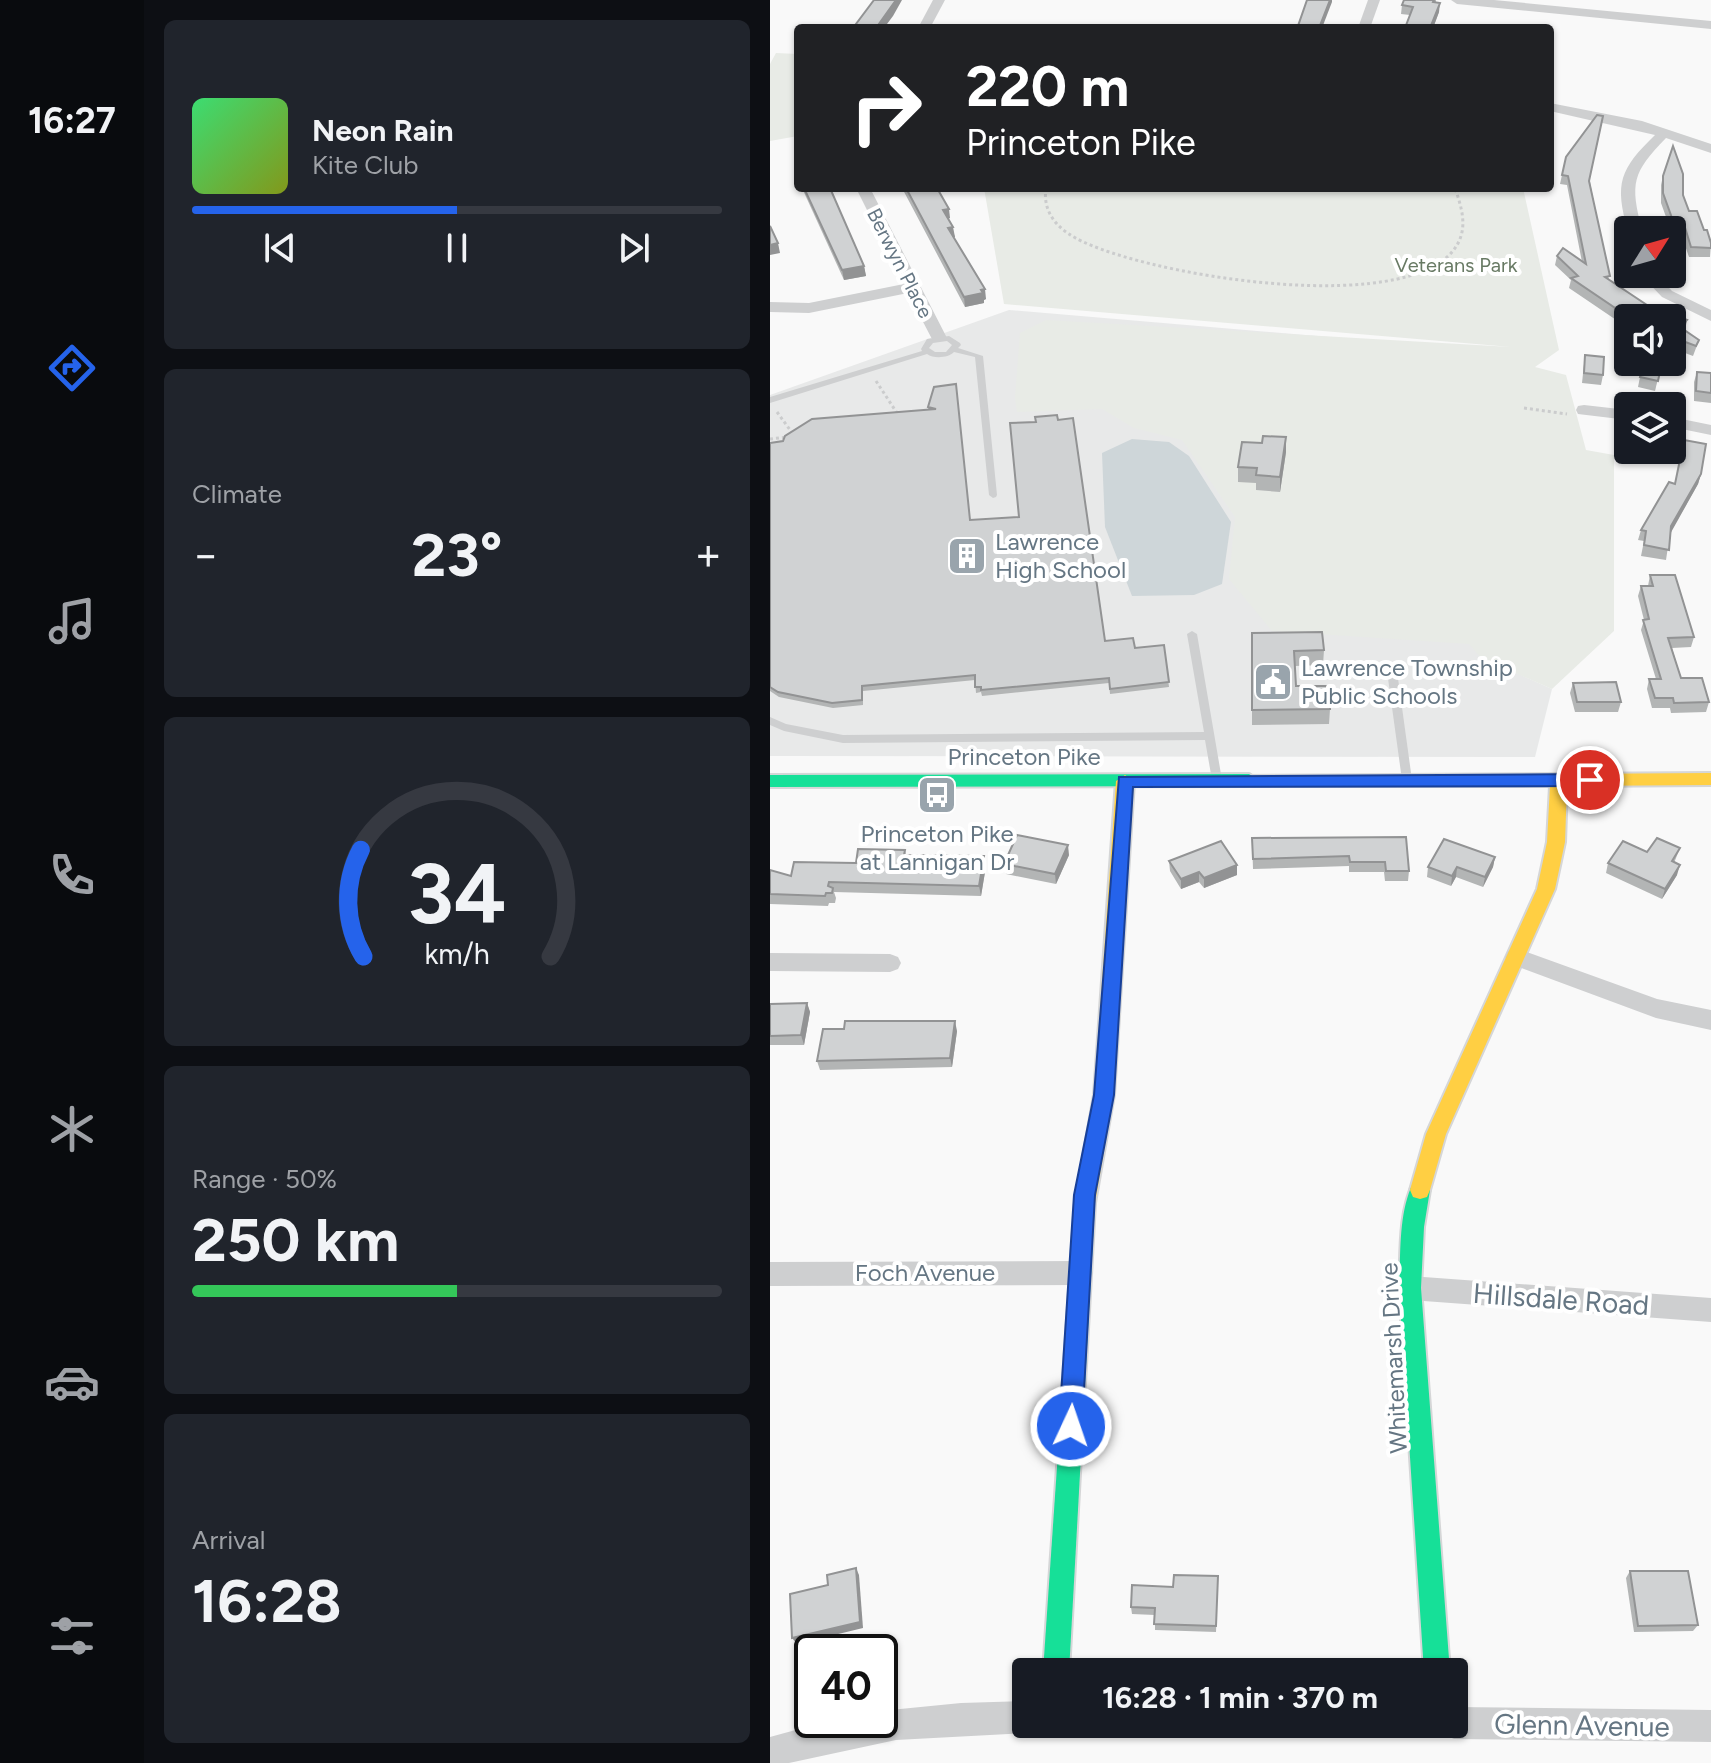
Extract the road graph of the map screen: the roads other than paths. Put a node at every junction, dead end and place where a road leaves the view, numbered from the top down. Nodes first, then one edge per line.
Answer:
1 (939, 0) edge
2 (1374, 0) edge
3 (1457, 0) edge
4 (926, 24) edge
5 (1365, 24) edge
6 (1711, 25) edge
7 (1554, 108) edge
8 (1665, 132) junction
9 (1711, 149) edge
10 (865, 192) edge
11 (1631, 216) edge
12 (913, 287) junction
13 (1661, 288) edge
14 (770, 307) edge
15 (1711, 316) edge
16 (936, 333) junction
17 (955, 350) junction
18 (926, 352) junction
19 (770, 400) edge
20 (1584, 410) road end
21 (1614, 413) edge
22 (1686, 425) edge
23 (1711, 430) edge
24 (993, 495) dead end
25 (1192, 634) dead end
26 (1392, 671) dead end
27 (770, 721) edge
28 (1209, 736) junction
29 (1711, 779) edge
30 (770, 781) edge
31 (1125, 781) junction
32 (1217, 781) junction
33 (1407, 781) junction
34 (1559, 781) junction
35 (1516, 957) junction
36 (770, 962) edge
37 (890, 963) dead end
38 (1711, 1020) edge
39 (1080, 1273) junction
40 (770, 1274) edge
41 (1410, 1288) junction
42 (1711, 1310) edge
43 (1057, 1658) edge
44 (1436, 1658) edge
45 (1012, 1717) edge
46 (1468, 1723) edge
47 (1711, 1726) edge
48 (770, 1753) edge

1 - 4 street
2 - 5 street
3 - 6 street
7 - 8 street
8 - 9 street
8 - 11 street
10 - 12 street, Berwyn Place
12 - 14 street
12 - 16 street, Berwyn Place
13 - 15 street
16 - 17 lane
16 - 18 lane
17 - 18 lane
17 - 24 lane
18 - 19 lane
20 - 21 street
22 - 23 street
25 - 28 lane
26 - 33 lane
27 - 28 lane
28 - 32 lane
29 - 34 street, Princeton Pike
30 - 31 street, Princeton Pike
31 - 32 street, Princeton Pike
31 - 39 street
32 - 33 street, Princeton Pike
33 - 34 street, Princeton Pike
34 - 35 street, Whitemarsh Drive
35 - 38 street
35 - 41 street, Whitemarsh Drive
36 - 37 street
39 - 40 street, Foch Avenue
39 - 43 street
41 - 42 street, Hillsdale Road
41 - 44 street, Whitemarsh Drive
45 - 48 street
46 - 47 street, Glenn Avenue

